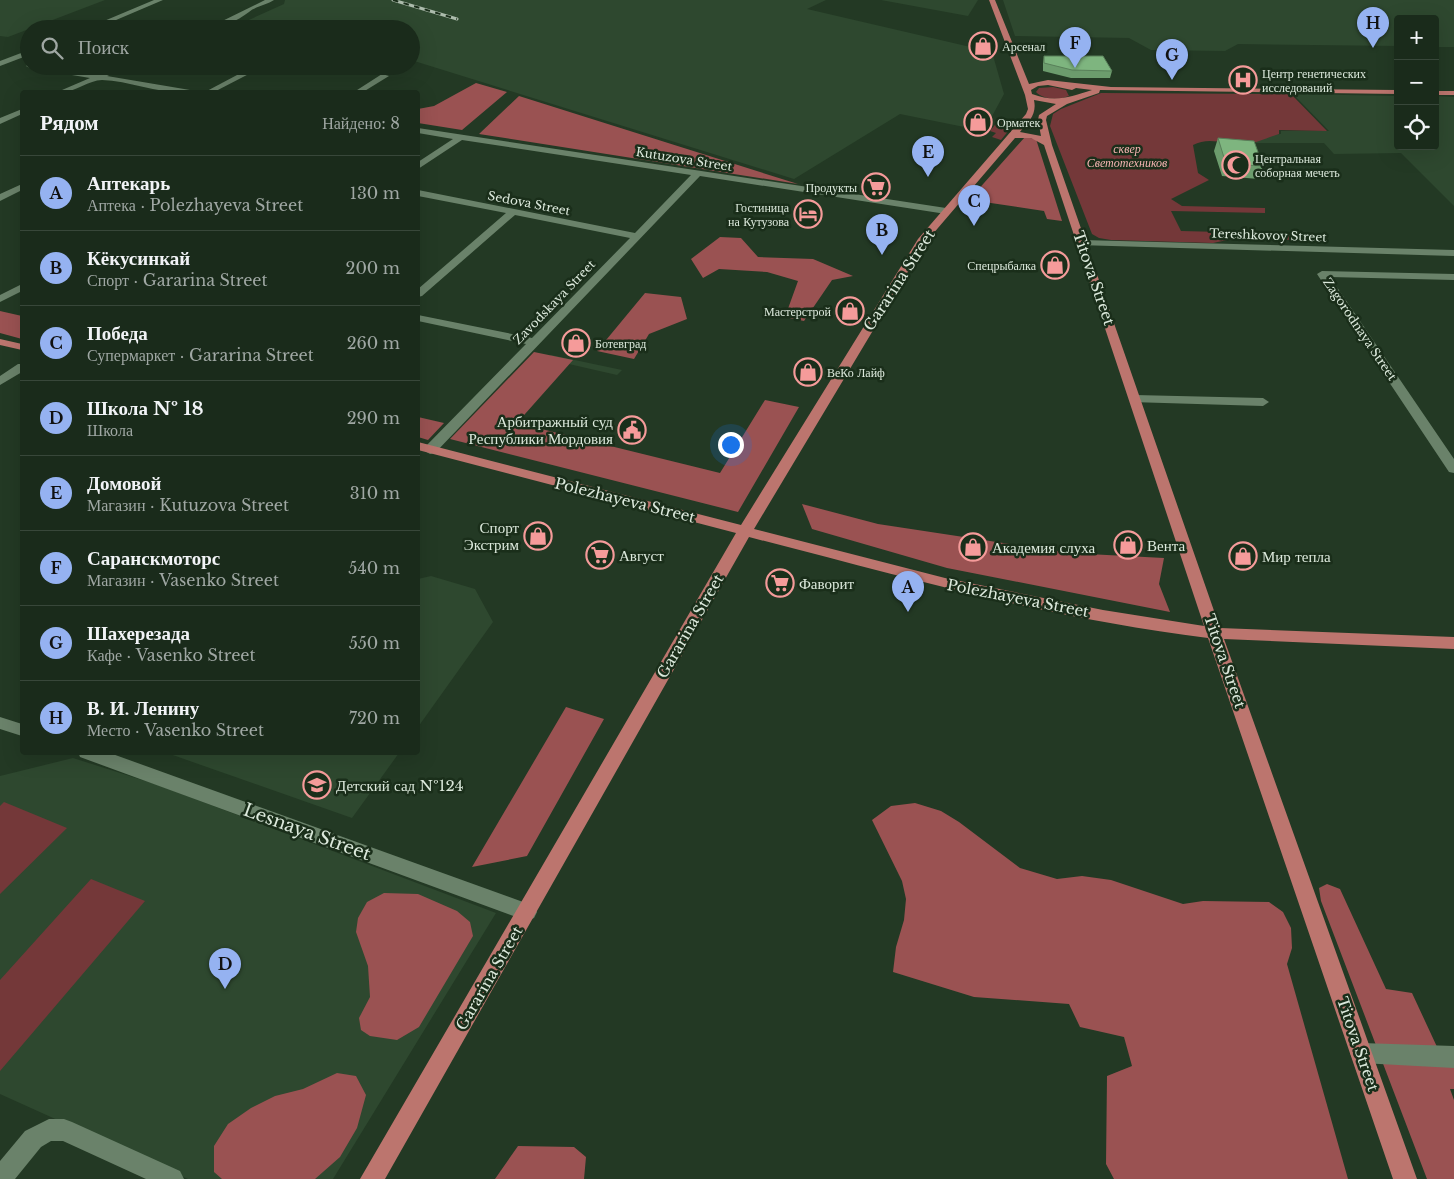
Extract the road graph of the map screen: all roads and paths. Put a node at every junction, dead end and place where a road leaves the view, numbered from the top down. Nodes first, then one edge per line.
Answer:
1 (160, 0) edge
2 (271, 0) edge
3 (992, 0) edge
4 (110, 20) edge
5 (231, 20) edge
6 (20, 55) edge
7 (1, 62) edge
8 (20, 65) edge
9 (1018, 71) junction
10 (82, 75) edge
11 (105, 75) edge
12 (242, 75) edge
13 (385, 76) dead end
14 (99, 78) junction
15 (1049, 83) junction
16 (1064, 85) junction
17 (1111, 89) junction
18 (70, 90) edge
19 (177, 90) edge
20 (213, 90) edge
21 (361, 90) edge
22 (1028, 92) junction
23 (1394, 92) edge
24 (1439, 93) edge
25 (1454, 93) edge
26 (1079, 95) junction
27 (1064, 102) junction
28 (1047, 111) junction
29 (20, 112) edge
30 (0, 121) edge
31 (1024, 122) junction
32 (420, 131) edge
33 (1012, 136) junction
34 (460, 138) junction
35 (1047, 143) junction
36 (420, 165) edge
37 (698, 173) junction
38 (20, 188) edge
39 (420, 193) edge
40 (0, 198) edge
41 (946, 211) junction
42 (512, 213) junction
43 (637, 236) junction
44 (1082, 243) junction
45 (1454, 253) edge
46 (1454, 277) edge
47 (20, 287) edge
48 (420, 292) edge
49 (0, 299) edge
50 (420, 318) edge
51 (0, 342) edge
52 (534, 342) junction
53 (20, 347) edge
54 (20, 368) edge
55 (0, 381) edge
56 (1135, 399) junction
57 (1263, 402) dead end
58 (424, 448) edge
59 (1454, 469) edge
60 (745, 531) junction
61 (1216, 633) junction
62 (1454, 643) edge
63 (0, 723) edge
64 (20, 729) edge
65 (94, 755) edge
66 (527, 912) junction
67 (1361, 1053) junction
68 (1454, 1057) edge
69 (0, 1179) edge
70 (172, 1179) edge
71 (372, 1179) edge
72 (1405, 1179) edge

1 - 4 street
2 - 5 street
3 - 9 main road
6 - 7 street
7 - 8 street
9 - 15 main road
9 - 22 main road
10 - 14 street
11 - 14 street
12 - 20 street
13 - 21 street
14 - 18 street
14 - 19 street
15 - 16 main road
15 - 22 main road
16 - 17 main road
16 - 26 main road
17 - 23 main road
17 - 26 main road
22 - 27 main road
22 - 31 main road, Gararina Street
24 - 25 main road
26 - 27 main road
27 - 28 main road
28 - 31 main road
28 - 35 main road, Titova Street
29 - 30 street
31 - 33 main road, Gararina Street
32 - 34 street, Kutuzova Street
33 - 35 main road
33 - 41 main road, Gararina Street
34 - 36 street
34 - 37 street, Kutuzova Street
35 - 44 main road, Titova Street
37 - 41 street, Kutuzova Street
37 - 43 street, Zavodskaya Street
38 - 40 street
39 - 42 street, Sedova Street
41 - 60 main road, Gararina Street
42 - 43 street, Sedova Street
42 - 48 street
43 - 52 street, Zavodskaya Street
44 - 45 street, Tereshkovoy Street
44 - 56 main road, Titova Street
46 - 59 street, Zagorodnaya Street
47 - 49 street
50 - 52 street
51 - 53 main road
52 - 58 street, Zavodskaya Street
54 - 55 street
56 - 57 street
56 - 61 main road, Titova Street
58 - 60 main road, Polezhayeva Street
60 - 61 main road, Polezhayeva Street
60 - 66 main road, Gararina Street
61 - 62 main road, Polezhayeva Street
61 - 67 main road, Titova Street
63 - 64 street
65 - 66 street, Lesnaya Street
66 - 71 main road, Gararina Street
67 - 68 street
67 - 72 main road, Titova Street
69 - 70 street

